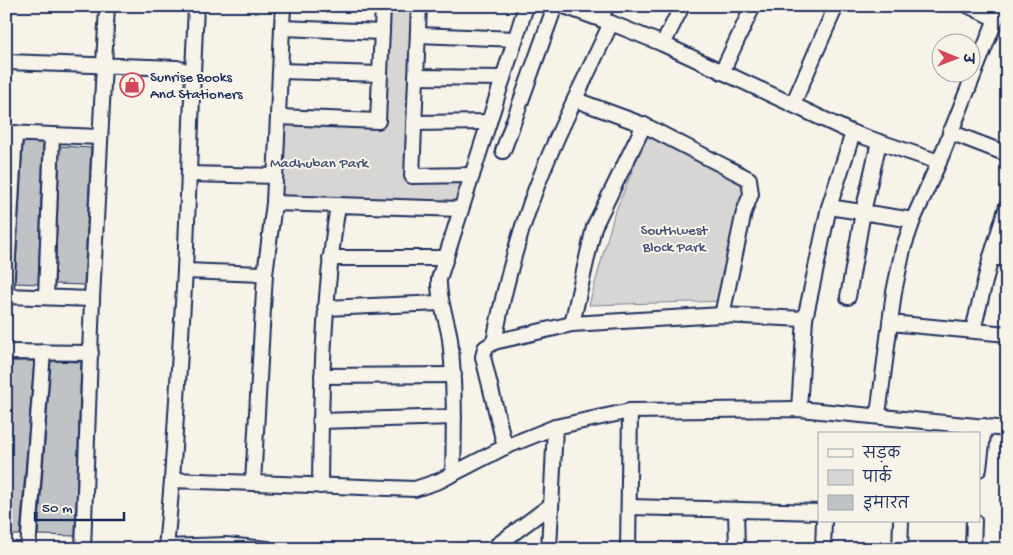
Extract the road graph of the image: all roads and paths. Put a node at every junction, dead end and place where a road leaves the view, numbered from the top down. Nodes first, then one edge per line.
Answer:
1 (107, 6) edge
2 (196, 6) edge
3 (283, 6) edge
4 (383, 6) edge
5 (419, 6) edge
6 (526, 6) edge
7 (555, 6) edge
8 (564, 6) edge
9 (682, 6) edge
10 (752, 6) edge
11 (836, 6) edge
12 (969, 6) edge
13 (998, 13) edge
14 (606, 16) edge
15 (282, 28) junction
16 (382, 32) junction
17 (418, 35) junction
18 (516, 39) junction
19 (663, 44) junction
20 (6, 62) edge
21 (105, 65) junction
22 (280, 71) junction
23 (722, 72) junction
24 (193, 73) junction
25 (380, 74) junction
26 (416, 77) junction
27 (503, 78) junction
28 (576, 100) junction
29 (793, 104) junction
30 (278, 117) junction
31 (489, 122) junction
32 (414, 123) junction
33 (644, 125) junction
34 (853, 132) junction
35 (950, 132) junction
36 (10, 133) edge
37 (52, 135) junction
38 (99, 137) junction
39 (879, 142) junction
40 (503, 151) dead end
41 (1007, 154) edge
42 (939, 162) junction
43 (189, 174) junction
44 (472, 175) junction
45 (275, 176) junction
46 (274, 203) junction
47 (338, 204) junction
48 (1007, 206) edge
49 (829, 207) junction
50 (461, 209) junction
51 (863, 212) junction
52 (913, 220) junction
53 (991, 257) junction
54 (330, 258) junction
55 (446, 258) junction
56 (1007, 258) edge
57 (185, 271) junction
58 (265, 274) junction
59 (6, 291) edge
60 (6, 296) edge
61 (46, 297) junction
62 (848, 297) dead end
63 (92, 299) junction
64 (441, 303) junction
65 (325, 308) junction
66 (722, 315) junction
67 (805, 319) junction
68 (890, 323) junction
69 (572, 324) junction
70 (973, 330) junction
71 (1007, 334) edge
72 (494, 342) junction
73 (6, 352) edge
74 (42, 352) junction
75 (91, 353) junction
76 (454, 375) junction
77 (322, 376) junction
78 (799, 409) junction
79 (630, 411) junction
80 (878, 415) junction
81 (454, 417) junction
82 (320, 422) junction
83 (984, 426) junction
84 (555, 428) junction
85 (1007, 429) edge
86 (505, 446) junction
87 (980, 460) edge
88 (453, 474) junction
89 (172, 480) junction
90 (253, 483) junction
91 (320, 486) junction
92 (551, 505) junction
93 (630, 507) junction
94 (736, 510) junction
95 (818, 512) edge
96 (824, 522) edge
97 (901, 522) edge
98 (974, 522) edge
99 (166, 548) edge
100 (28, 549) edge
101 (83, 549) edge
102 (268, 549) edge
103 (492, 549) edge
104 (549, 549) edge
105 (628, 549) edge
106 (737, 549) edge
107 (823, 549) edge
108 (900, 549) edge
109 (973, 549) edge

1 - 21 street
2 - 24 street
3 - 15 street
4 - 16 street
5 - 17 street
6 - 18 street
7 - 40 street
8 - 14 street
9 - 19 street
10 - 23 street
11 - 29 street
12 - 13 street
13 - 35 street
14 - 19 street
14 - 28 street
15 - 16 street
15 - 22 street
16 - 25 street
17 - 18 street
17 - 26 street
18 - 27 street
19 - 23 street
20 - 21 street
21 - 24 street
21 - 38 street
22 - 25 street
22 - 30 street
23 - 29 street
24 - 43 street
25 - 30 street
26 - 27 street
26 - 32 street
27 - 31 street
28 - 33 street
28 - 72 street
29 - 34 street
30 - 45 street
31 - 32 street
31 - 44 street
32 - 44 street
33 - 66 street
33 - 69 street
34 - 39 street
34 - 49 street
35 - 41 street
35 - 42 street
36 - 37 street
36 - 59 street
37 - 38 street
37 - 61 street
38 - 63 street
39 - 42 street
39 - 51 street
42 - 52 street
43 - 45 street
43 - 57 street
44 - 50 street
45 - 46 street
46 - 47 street
46 - 58 street
47 - 50 street
47 - 54 street
48 - 53 street
49 - 51 street
49 - 67 street
50 - 55 street
51 - 52 street
51 - 62 street
52 - 68 street
53 - 56 street
53 - 70 street
54 - 55 street
54 - 65 street
55 - 64 street
57 - 58 street
57 - 89 street
58 - 90 street
60 - 61 street
61 - 63 street
63 - 75 street
64 - 65 street
64 - 76 street
65 - 77 street
66 - 67 street
66 - 69 street
67 - 78 street
68 - 70 street
68 - 80 street
69 - 72 street
70 - 71 street
72 - 86 street
73 - 74 street
74 - 75 street
74 - 100 street
75 - 101 street
76 - 77 street
76 - 81 street
77 - 82 street
78 - 79 street
78 - 80 street
79 - 84 street
79 - 93 street
80 - 83 street
81 - 82 street
81 - 88 street
82 - 91 street
83 - 85 street
83 - 87 street
84 - 86 street
84 - 92 street
86 - 88 street
88 - 91 street
89 - 90 street
89 - 99 street
90 - 91 street
92 - 103 street
92 - 104 street
93 - 94 street
93 - 105 street
94 - 95 street
94 - 106 street
96 - 107 street
97 - 108 street
98 - 109 street
99 - 102 street

